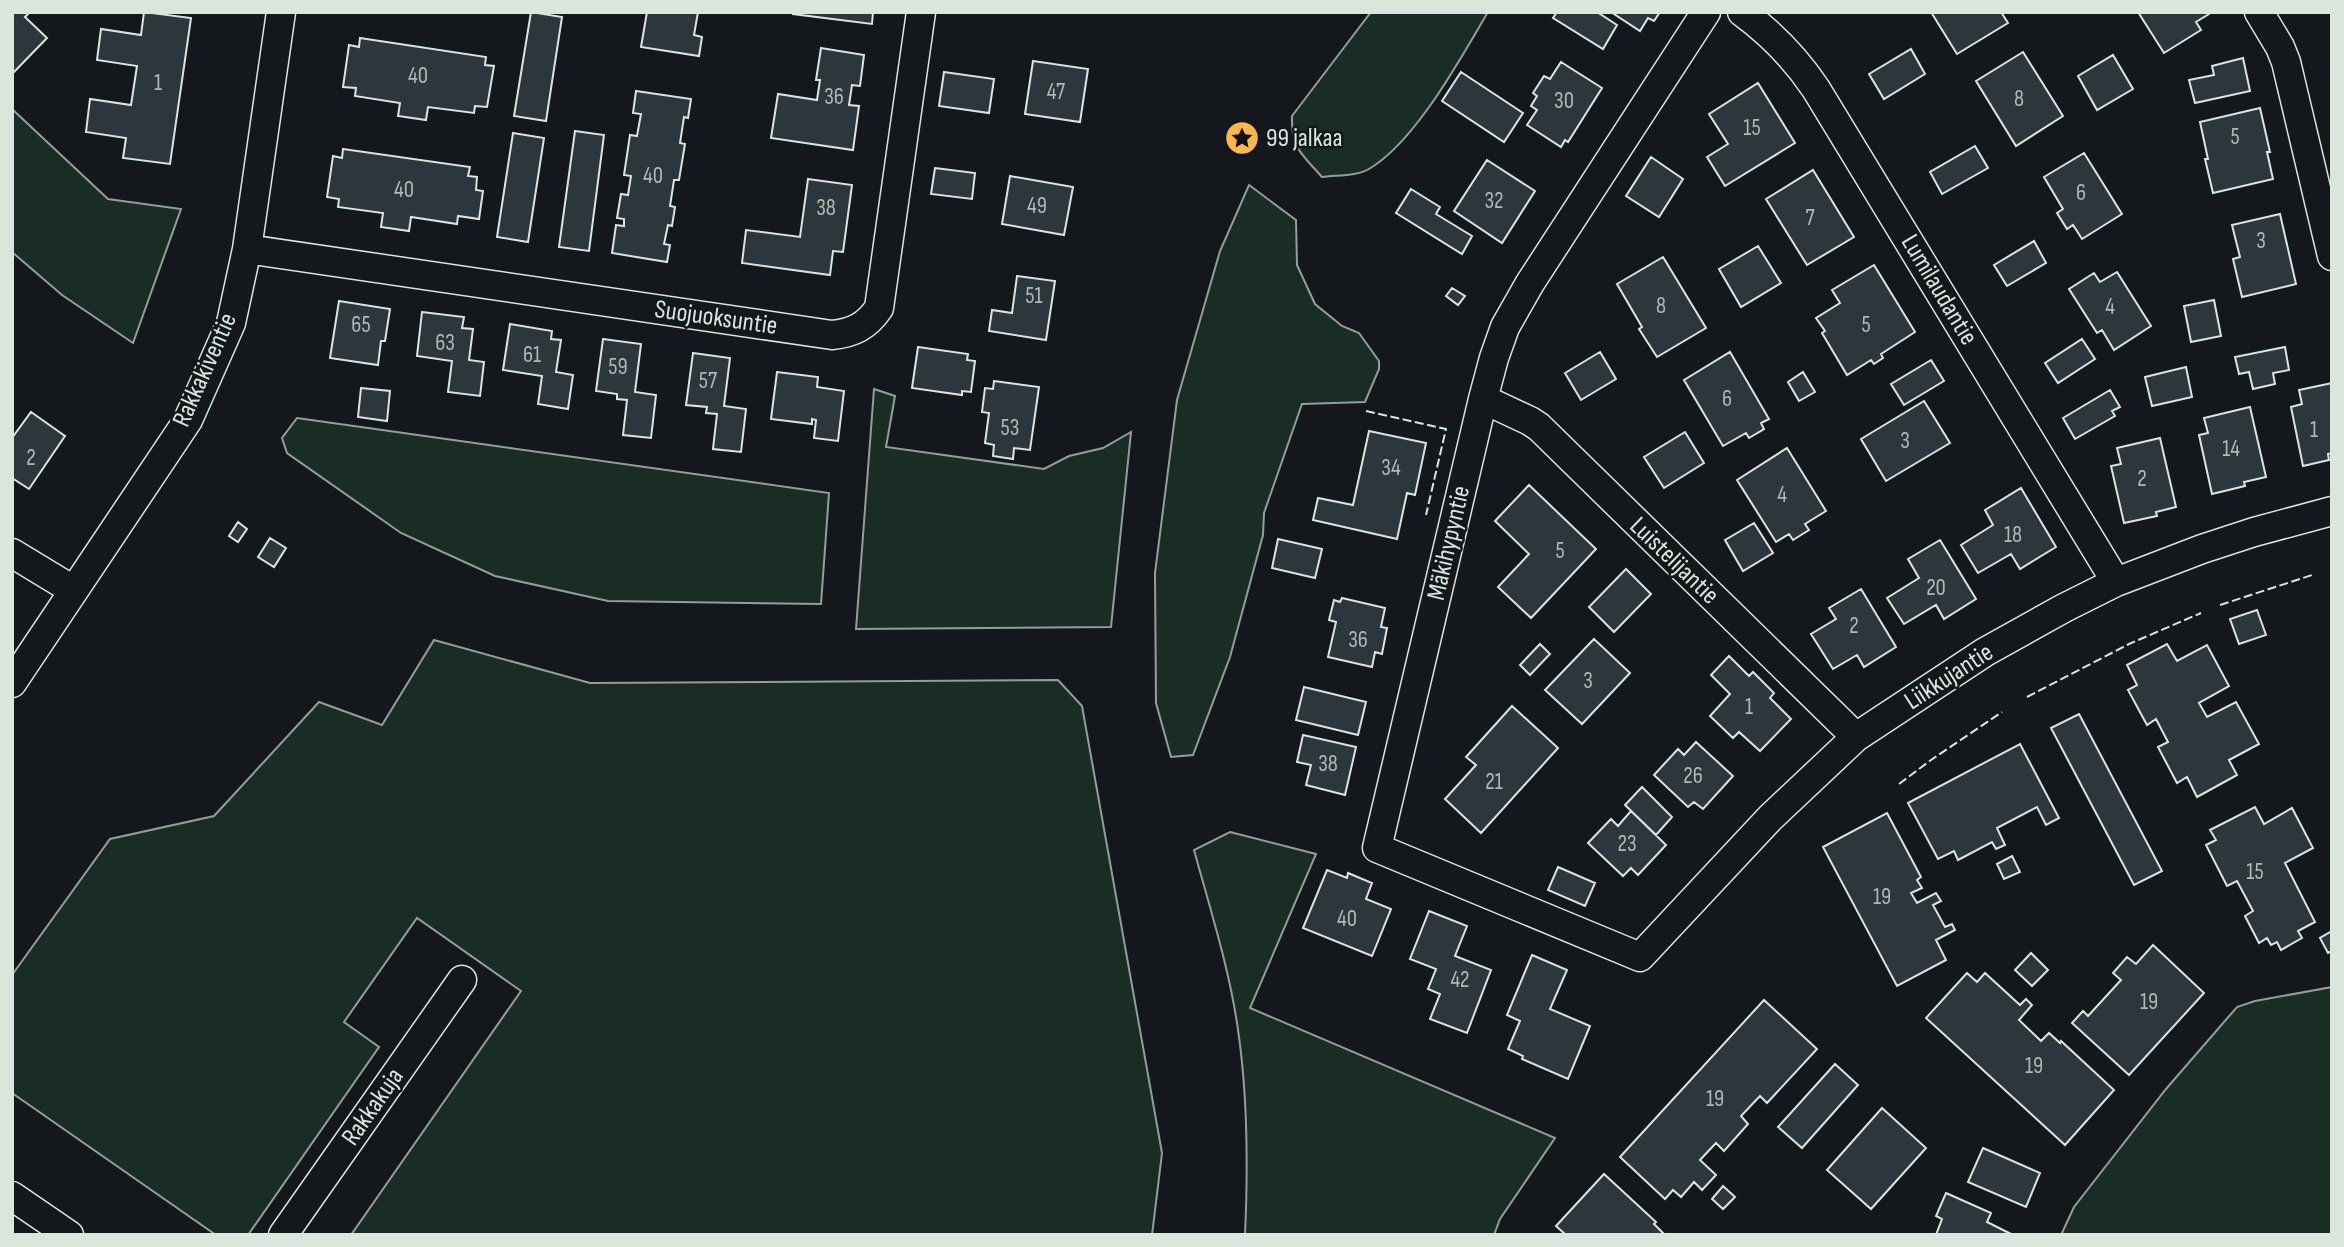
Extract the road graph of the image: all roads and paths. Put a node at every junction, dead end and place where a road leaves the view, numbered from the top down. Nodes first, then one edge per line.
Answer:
1 (281, 12) edge
2 (921, 12) edge
3 (1706, 12) edge
4 (1742, 12) edge
5 (2259, 12) edge
6 (247, 248) junction
7 (2332, 256) edge
8 (1483, 399) junction
9 (2332, 511) edge
10 (12, 554) edge
11 (2116, 582) junction
12 (73, 590) junction
13 (12, 682) edge
14 (1856, 737) junction
15 (1640, 957) joint
16 (462, 979) dead end
17 (13, 1198) edge
18 (69, 1235) edge
19 (284, 1235) edge

1 - 6 street, Rakkakiventie
2 - 6 street, Suojuoksuntie
3 - 8 street, Mäkihypyntie
4 - 11 street, Lumilaudantie
5 - 7 street
6 - 12 street, Rakkakiventie
8 - 14 street, Luistelijantie
8 - 15 street, Mäkihypyntie
9 - 11 street, Liikkujantie
10 - 12 street
11 - 14 street, Liikkujantie
12 - 13 street, Rakkakiventie
14 - 15 street, Liikkujantie
16 - 19 street, Rakkakuja
17 - 18 street

